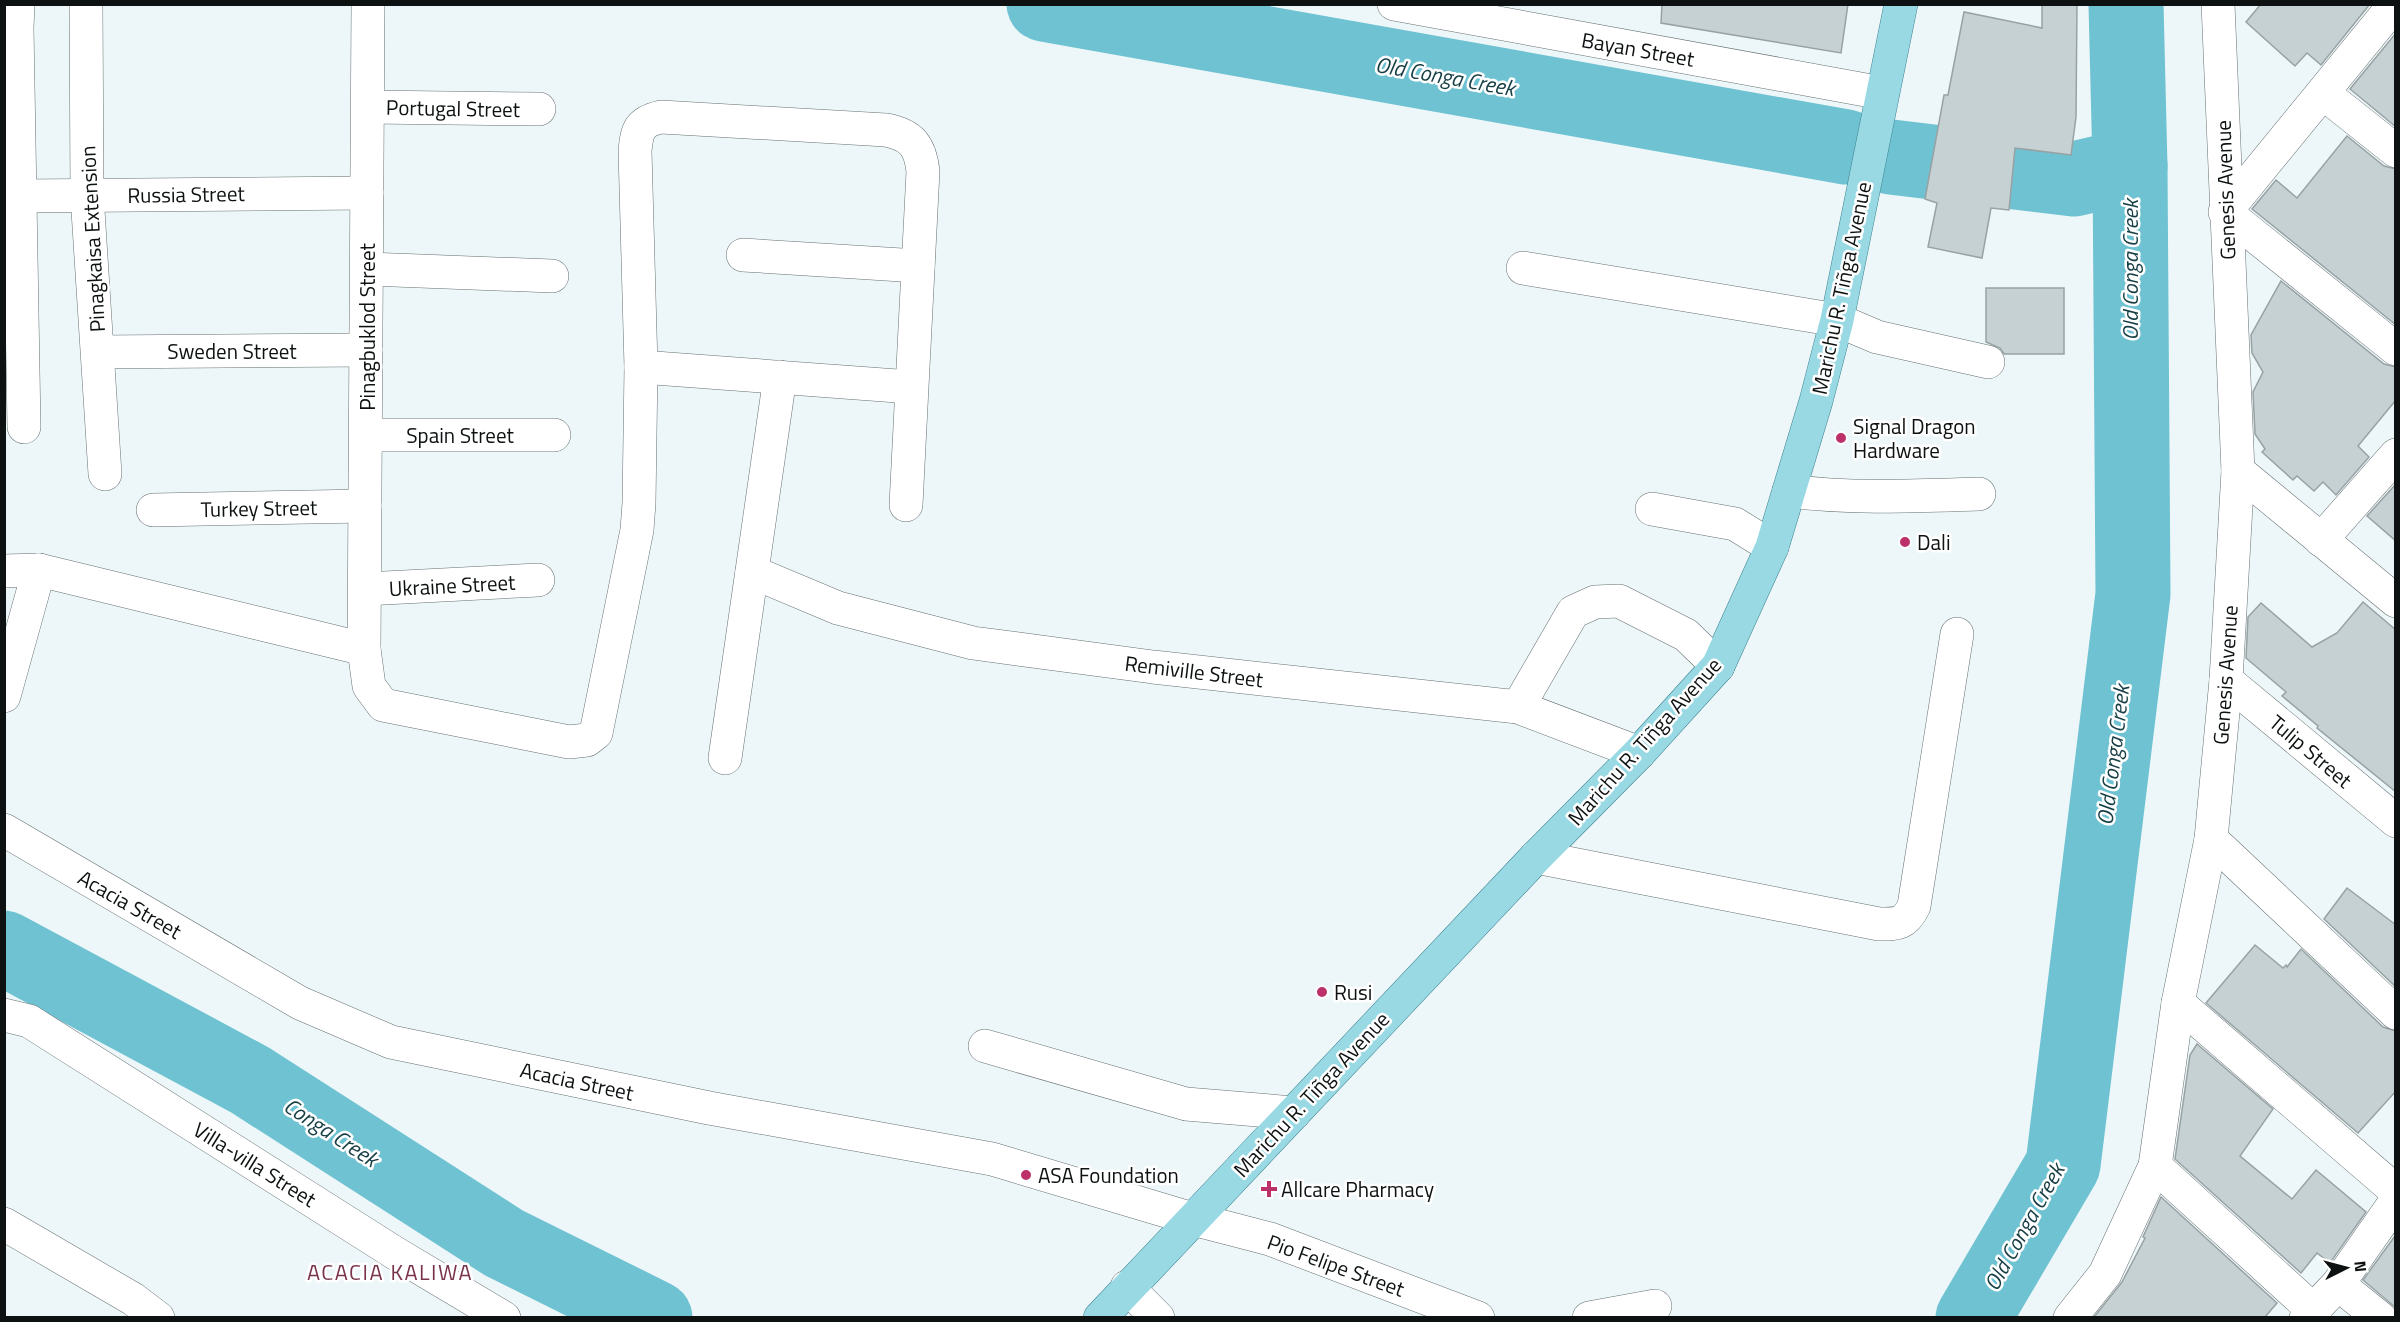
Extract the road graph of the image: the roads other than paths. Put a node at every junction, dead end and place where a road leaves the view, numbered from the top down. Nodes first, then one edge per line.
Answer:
1 (18, 4) edge
2 (86, 4) edge
3 (368, 4) edge
4 (1394, 4) edge
5 (1901, 4) edge
6 (2218, 4) edge
7 (2395, 4) edge
8 (1882, 93) junction
9 (2323, 93) junction
10 (368, 107) junction
11 (538, 109) dead end
12 (2396, 151) edge
13 (367, 192) junction
14 (87, 195) junction
15 (12, 197) edge
16 (2225, 212) junction
17 (743, 255) dead end
18 (918, 266) junction
19 (1523, 268) dead end
20 (368, 269) junction
21 (552, 276) dead end
22 (1837, 320) junction
23 (2396, 349) edge
24 (366, 350) junction
25 (98, 352) junction
26 (1988, 362) dead end
27 (641, 367) junction
28 (780, 377) junction
29 (911, 387) junction
30 (24, 428) dead end
31 (366, 435) junction
32 (554, 435) dead end
33 (2396, 455) edge
34 (2238, 471) junction
35 (105, 474) dead end
36 (1789, 491) junction
37 (1979, 494) dead end
38 (906, 505) dead end
39 (365, 506) junction
40 (1652, 508) dead end
41 (153, 510) dead end
42 (2321, 540) junction
43 (1772, 547) junction
44 (39, 570) junction
45 (4, 571) edge
46 (752, 572) junction
47 (538, 580) dead end
48 (365, 589) junction
49 (2396, 601) edge
50 (1957, 634) dead end
51 (364, 649) junction
52 (1718, 666) junction
53 (2226, 680) junction
54 (4, 696) edge
55 (1518, 707) junction
56 (1639, 753) junction
57 (725, 758) dead end
58 (2396, 821) edge
59 (4, 830) edge
60 (2211, 839) junction
61 (1536, 857) junction
62 (2178, 1003) junction
63 (2396, 1013) edge
64 (4, 1015) edge
65 (985, 1046) dead end
66 (1294, 1113) junction
67 (2155, 1166) junction
68 (2396, 1191) edge
69 (2396, 1201) edge
70 (1193, 1219) junction
71 (4, 1224) edge
72 (2338, 1284) junction
73 (1127, 1287) junction
74 (1655, 1306) dead end
75 (2309, 1313) edge
76 (158, 1317) edge
77 (504, 1317) edge
78 (1100, 1317) edge
79 (1158, 1317) edge
80 (1478, 1317) edge
81 (1589, 1317) edge
82 (2070, 1317) edge
83 (2380, 1317) edge

1 - 15 street
2 - 14 street, Pinagkaisa Extension
3 - 10 street, Pinagbuklod Street
4 - 8 street, Bayan Street
5 - 8 main road, Marichu R. Tiñga Avenue
6 - 16 street, Genesis Avenue
7 - 9 street
8 - 22 main road, Marichu R. Tiñga Avenue
9 - 12 street
9 - 16 street
10 - 11 street, Portugal Street
10 - 13 street, Pinagbuklod Street
13 - 14 street, Russia Street
13 - 20 street, Pinagbuklod Street
14 - 15 street, Russia Street
14 - 25 street, Pinagkaisa Extension
15 - 30 street
16 - 23 street
16 - 34 street, Genesis Avenue
17 - 18 street
18 - 27 street
18 - 29 street
19 - 22 street
20 - 21 street
20 - 24 street, Pinagbuklod Street
22 - 26 street
22 - 36 main road, Marichu R. Tiñga Avenue
24 - 25 street, Sweden Street
24 - 31 street, Pinagbuklod Street
25 - 35 street, Pinagkaisa Extension
27 - 28 street
27 - 51 street, Pinagbuklod Street
28 - 29 street
28 - 46 street
29 - 38 street
31 - 32 street, Spain Street
31 - 39 street, Pinagbuklod Street
33 - 42 street
34 - 42 street
34 - 53 street, Genesis Avenue
36 - 37 street
36 - 43 main road, Marichu R. Tiñga Avenue
39 - 41 street, Turkey Street
39 - 48 street, Pinagbuklod Street
40 - 43 street
42 - 49 street
43 - 52 main road, Marichu R. Tiñga Avenue
44 - 45 street
44 - 51 street
44 - 54 street
46 - 55 street, Remiville Street
46 - 57 street
47 - 48 street, Ukraine Street
48 - 51 street, Pinagbuklod Street
50 - 61 street
52 - 55 street
52 - 56 main road, Marichu R. Tiñga Avenue
53 - 58 street, Tulip Street
53 - 60 street, Genesis Avenue
55 - 56 street, Remiville Street
56 - 61 main road, Marichu R. Tiñga Avenue
59 - 70 street, Acacia Street
60 - 62 street, Genesis Avenue
60 - 63 street
61 - 66 main road, Marichu R. Tiñga Avenue
62 - 67 street, Genesis Avenue
62 - 68 street
64 - 77 street, Villa-villa Street
65 - 66 street
66 - 70 main road, Marichu R. Tiñga Avenue
67 - 75 street
67 - 82 street, Genesis Avenue
69 - 72 street
70 - 73 main road, Marichu R. Tiñga Avenue
70 - 80 street, Pio Felipe Street
71 - 76 street
72 - 75 street
72 - 83 street
73 - 78 main road, Marichu R. Tiñga Avenue
73 - 79 street
74 - 81 street

